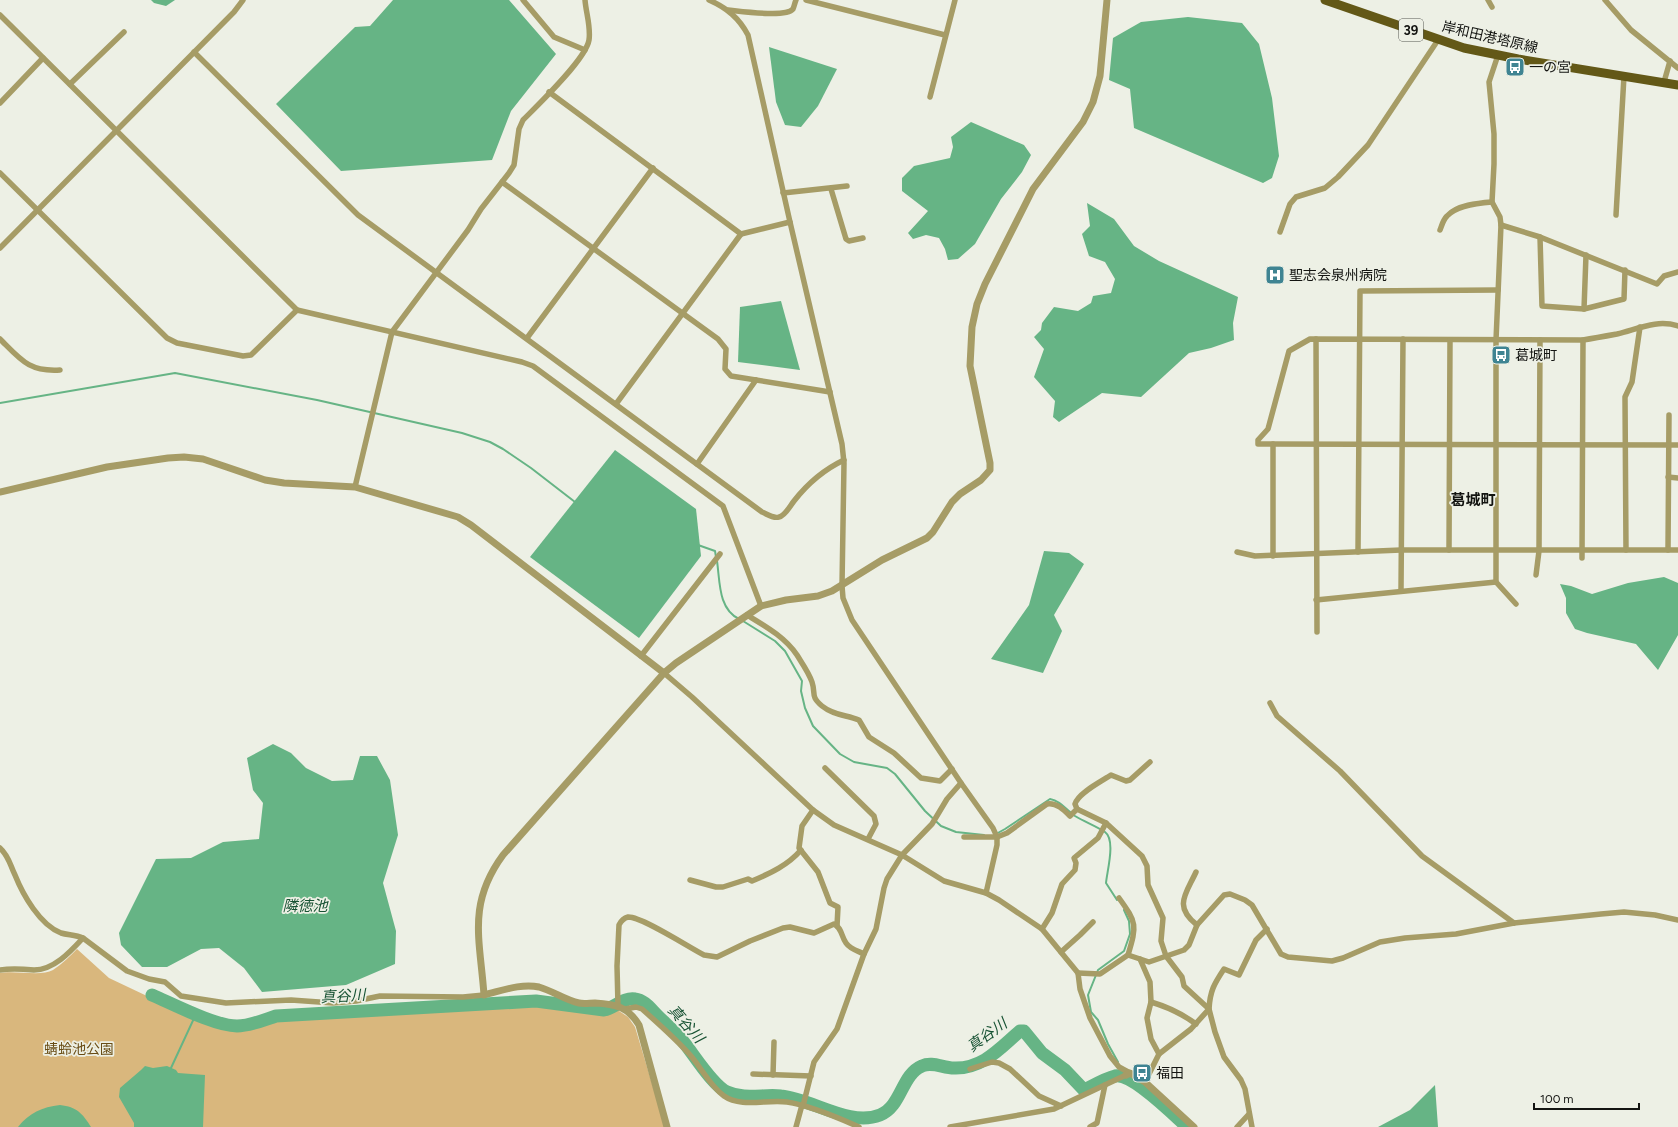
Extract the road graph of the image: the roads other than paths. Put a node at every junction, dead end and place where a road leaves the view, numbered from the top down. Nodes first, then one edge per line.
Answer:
1 (243, 0) edge
2 (523, 0) edge
3 (585, 0) edge
4 (709, 0) edge
5 (796, 0) edge
6 (806, 0) edge
7 (955, 0) edge
8 (1107, 0) edge
9 (1324, 0) edge
10 (1488, 0) edge
11 (1605, 0) edge
12 (1492, 7) dead end
13 (726, 9) junction
14 (0, 15) edge
15 (124, 32) dead end
16 (945, 35) junction
17 (1438, 40) junction
18 (585, 50) junction
19 (194, 52) junction
20 (1498, 55) junction
21 (43, 58) junction
22 (1670, 61) junction
23 (1678, 68) edge
24 (1624, 76) junction
25 (1664, 82) junction
26 (70, 84) junction
27 (1678, 85) edge
28 (550, 92) junction
29 (930, 97) dead end
30 (0, 103) edge
31 (116, 131) junction
32 (653, 168) junction
33 (0, 173) edge
34 (502, 182) junction
35 (847, 186) dead end
36 (831, 188) junction
37 (783, 193) junction
38 (1492, 202) junction
39 (38, 210) junction
40 (1616, 215) dead end
41 (790, 222) junction
42 (1501, 225) junction
43 (1440, 230) dead end
44 (1280, 232) dead end
45 (741, 234) junction
46 (1540, 237) junction
47 (863, 238) dead end
48 (0, 248) edge
49 (594, 248) junction
50 (1586, 255) junction
51 (1625, 270) junction
52 (437, 271) junction
53 (1678, 272) edge
54 (1498, 290) junction
55 (1584, 309) junction
56 (297, 310) junction
57 (683, 314) junction
58 (1678, 326) edge
59 (1640, 327) junction
60 (392, 332) junction
61 (527, 338) junction
62 (0, 339) edge
63 (1316, 339) junction
64 (1359, 339) junction
65 (1403, 339) junction
66 (1450, 340) junction
67 (1496, 340) junction
68 (1540, 340) junction
69 (1583, 340) junction
70 (60, 370) dead end
71 (756, 380) junction
72 (830, 392) junction
73 (616, 404) junction
74 (1669, 415) dead end
75 (1274, 444) junction
76 (1316, 444) junction
77 (1359, 444) junction
78 (1401, 444) junction
79 (1449, 444) junction
80 (1495, 444) junction
81 (1540, 444) junction
82 (1583, 444) junction
83 (1626, 444) junction
84 (1668, 445) junction
85 (1678, 445) edge
86 (844, 460) junction
87 (697, 464) junction
88 (1668, 477) junction
89 (1678, 478) edge
90 (355, 487) junction
91 (0, 492) edge
92 (1401, 550) junction
93 (1449, 550) junction
94 (1496, 550) junction
95 (1582, 550) junction
96 (1626, 550) junction
97 (1668, 550) junction
98 (1678, 550) edge
99 (1539, 551) junction
100 (1237, 552) dead end
101 (1358, 552) junction
102 (720, 554) dead end
103 (1317, 554) junction
104 (1273, 556) junction
105 (1582, 558) dead end
106 (1536, 575) dead end
107 (1496, 582) junction
108 (842, 586) junction
109 (1401, 591) junction
110 (1316, 600) junction
111 (1516, 604) dead end
112 (761, 606) junction
113 (748, 615) junction
114 (1316, 632) dead end
115 (641, 656) junction
116 (664, 673) junction
117 (1270, 703) dead end
118 (1150, 762) dead end
119 (825, 768) dead end
120 (952, 769) junction
121 (961, 783) junction
122 (813, 810) junction
123 (1077, 810) junction
124 (1106, 823) junction
125 (964, 837) dead end
126 (997, 837) junction
127 (868, 839) junction
128 (0, 848) edge
129 (801, 850) junction
130 (902, 854) junction
131 (1196, 872) dead end
132 (690, 880) dead end
133 (986, 893) junction
134 (1119, 898) dead end
135 (1678, 920) edge
136 (1093, 922) dead end
137 (1514, 923) junction
138 (1197, 925) junction
139 (837, 926) junction
140 (1042, 929) junction
141 (1267, 930) junction
142 (83, 938) junction
143 (1061, 952) junction
144 (864, 954) junction
145 (1128, 955) junction
146 (1166, 956) junction
147 (1140, 959) junction
148 (0, 970) edge
149 (1078, 973) junction
150 (484, 995) junction
151 (1151, 1002) junction
152 (618, 1006) junction
153 (624, 1009) junction
154 (1209, 1009) junction
155 (1196, 1024) junction
156 (774, 1042) dead end
157 (1159, 1054) junction
158 (970, 1069) dead end
159 (753, 1074) dead end
160 (1128, 1074) junction
161 (773, 1075) junction
162 (811, 1076) junction
163 (1145, 1082) junction
164 (1105, 1085) junction
165 (803, 1105) junction
166 (1061, 1106) junction
167 (1250, 1114) junction
168 (969, 1125) edge
169 (667, 1127) edge
170 (796, 1127) edge
171 (859, 1127) edge
172 (950, 1127) edge
173 (1090, 1127) edge
174 (1194, 1127) edge
175 (1237, 1127) edge
176 (1252, 1127) edge

1 - 19 street
2 - 18 street
3 - 18 street
4 - 13 street
5 - 13 street
6 - 16 street
7 - 16 street
8 - 108 street
9 - 17 main road, 岸和田港塔原線 / 39
10 - 12 street
11 - 22 street
13 - 37 street
14 - 21 street
15 - 26 street
16 - 29 street
17 - 20 main road, 岸和田港塔原線 / 39
17 - 44 street
18 - 28 street
19 - 31 street
19 - 52 street
20 - 24 main road, 岸和田港塔原線 / 39
20 - 38 street
21 - 26 street
21 - 30 street
22 - 23 street
22 - 25 street
24 - 25 main road, 岸和田港塔原線 / 39
24 - 40 street
25 - 27 main road, 岸和田港塔原線 / 39
26 - 31 street
28 - 32 street
28 - 34 street
31 - 39 street
31 - 56 street
32 - 45 street
32 - 49 street
33 - 39 street
34 - 49 street
34 - 52 street
35 - 36 street
36 - 37 street
36 - 47 street
37 - 41 street
38 - 42 street
38 - 43 street
39 - 48 street
39 - 56 street
41 - 45 street
41 - 72 street
42 - 46 street
42 - 54 street
45 - 57 street
46 - 50 street
46 - 55 street
49 - 57 street
49 - 61 street
50 - 51 street
50 - 55 street
51 - 53 street
51 - 55 street
52 - 60 street
52 - 61 street
54 - 64 street
54 - 67 street
56 - 60 street
57 - 71 street
57 - 73 street
58 - 59 street
59 - 69 street
59 - 83 street
60 - 90 street
60 - 112 street
61 - 73 street
62 - 70 street
63 - 64 street
63 - 75 street
63 - 76 street
64 - 65 street
64 - 77 street
65 - 66 street
65 - 78 street
66 - 67 street
66 - 79 street
67 - 68 street
67 - 80 street
68 - 69 street
68 - 81 street
69 - 82 street
71 - 72 street
71 - 87 street
72 - 86 street
73 - 87 street
74 - 84 street
75 - 76 street
75 - 104 street
76 - 77 street
76 - 103 street
77 - 78 street
77 - 101 street
78 - 79 street
78 - 92 street
79 - 80 street
79 - 93 street
80 - 81 street
80 - 94 street
81 - 82 street
81 - 99 street
82 - 83 street
82 - 95 street
83 - 84 street
83 - 96 street
84 - 85 street
84 - 88 street
86 - 87 street
86 - 108 street
88 - 89 street
88 - 97 street
90 - 91 street
90 - 115 street
92 - 93 street
92 - 101 street
92 - 109 street
93 - 94 street
94 - 99 street
94 - 107 street
95 - 96 street
95 - 99 street
95 - 105 street
96 - 97 street
97 - 98 street
99 - 106 street
100 - 104 street
101 - 103 street
102 - 115 street
103 - 104 street
103 - 110 street
107 - 109 street
107 - 111 street
108 - 112 street
108 - 120 street
109 - 110 street
110 - 114 street
112 - 113 street
113 - 116 street
113 - 120 street
115 - 116 street
116 - 122 street
116 - 150 street
117 - 137 street
118 - 123 street
119 - 127 street
120 - 121 street
121 - 126 street
121 - 130 street
122 - 127 street
122 - 129 street
123 - 124 street
123 - 126 street
124 - 140 street
124 - 146 street
125 - 126 street
126 - 133 street
127 - 130 street
128 - 142 street
129 - 132 street
129 - 139 street
130 - 133 street
130 - 144 street
131 - 138 street
133 - 140 street
134 - 145 street
135 - 137 street
136 - 143 street
137 - 141 street
138 - 141 street
138 - 146 street
139 - 144 street
139 - 152 street
140 - 143 street
141 - 154 street
142 - 148 street
142 - 150 street
143 - 149 street
144 - 162 street
145 - 147 street
145 - 149 street
146 - 147 street
146 - 154 street
147 - 151 street
149 - 160 street
150 - 152 street
151 - 155 street
151 - 157 street
152 - 153 street
153 - 165 street
153 - 169 street
154 - 155 street
154 - 167 street
155 - 157 street
156 - 161 street
157 - 163 street
158 - 166 street
159 - 161 street
160 - 163 street
160 - 164 street
161 - 162 street
162 - 165 street
163 - 174 street
164 - 166 street
164 - 173 street
165 - 170 street
165 - 171 street
166 - 168 street
167 - 175 street
167 - 176 street
168 - 172 street

